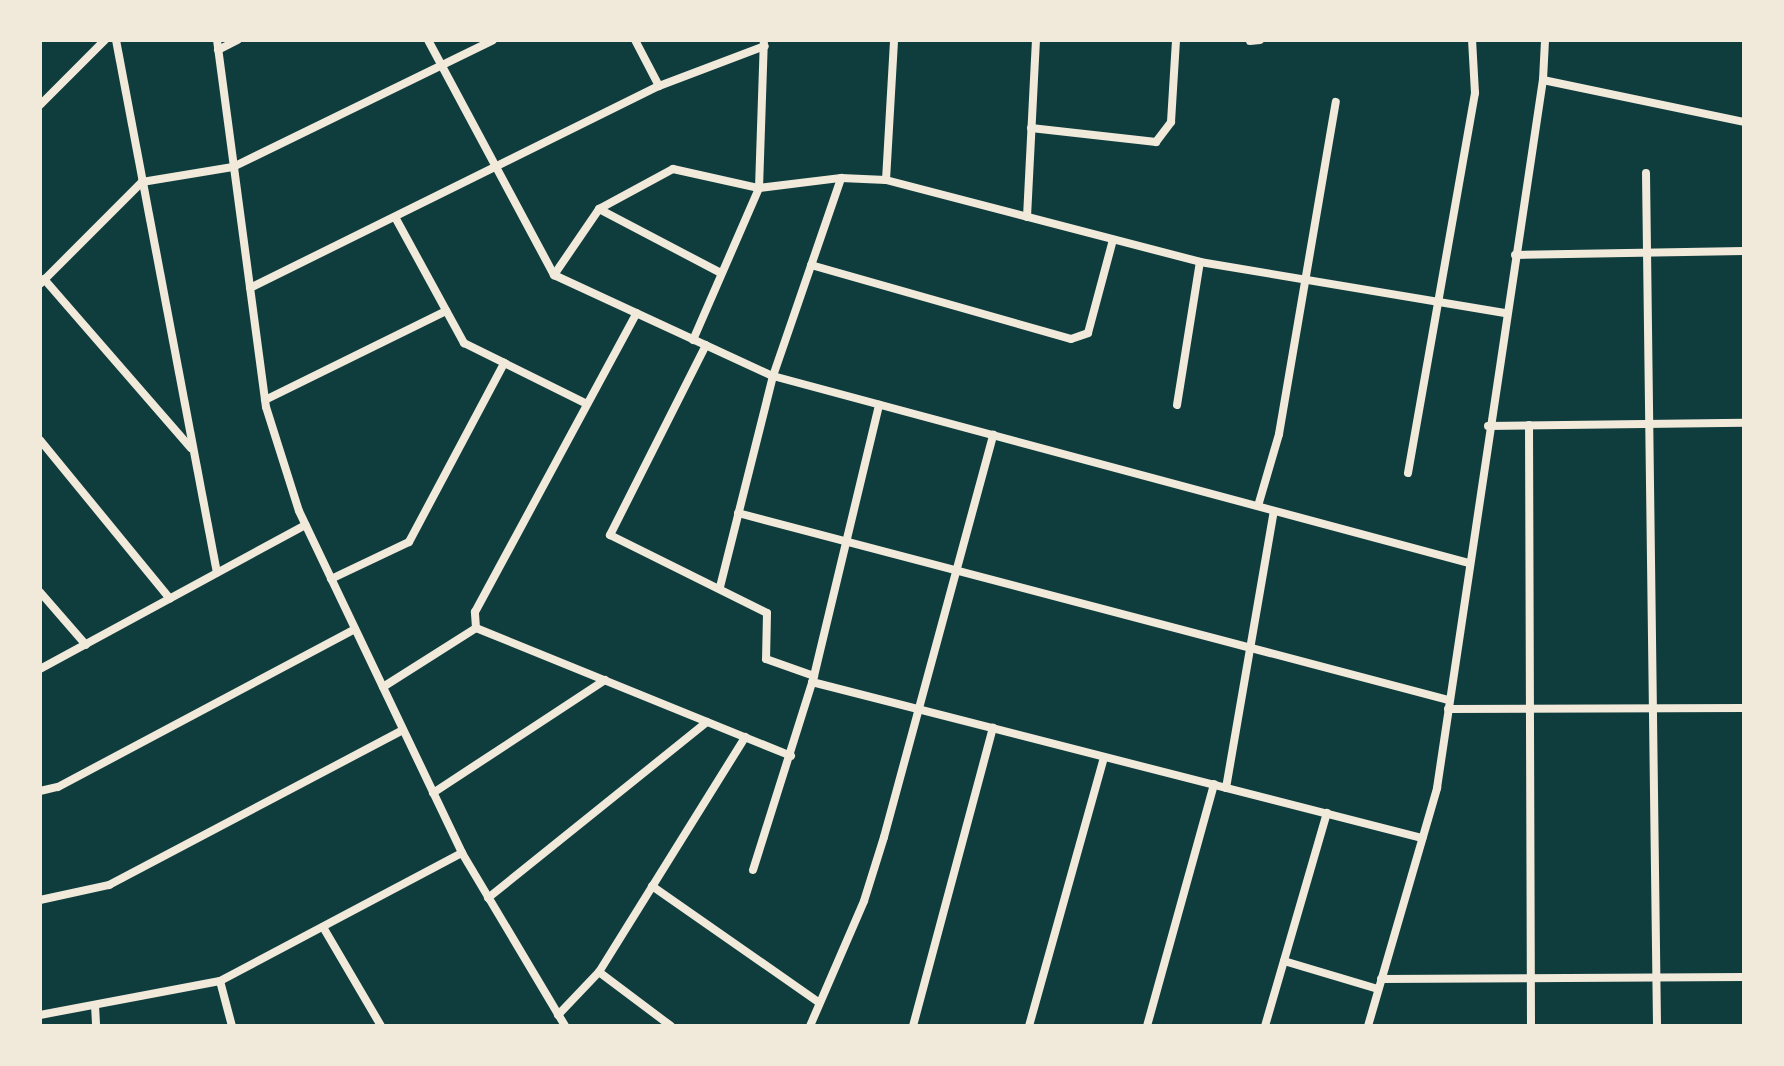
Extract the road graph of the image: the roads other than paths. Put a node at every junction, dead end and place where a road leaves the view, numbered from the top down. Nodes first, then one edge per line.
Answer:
1 (105, 40) edge
2 (116, 40) edge
3 (238, 40) edge
4 (428, 40) edge
5 (493, 40) edge
6 (635, 40) edge
7 (894, 40) edge
8 (1036, 40) edge
9 (1176, 40) edge
10 (1260, 40) edge
11 (1472, 40) edge
12 (1545, 40) edge
13 (1250, 41) edge
14 (764, 43) edge
15 (218, 45) edge
16 (441, 66) junction
17 (1543, 80) junction
18 (659, 86) junction
19 (1336, 102) dead end
20 (40, 105) edge
21 (1744, 122) edge
22 (1031, 128) junction
23 (233, 167) junction
24 (496, 167) junction
25 (1646, 173) dead end
26 (841, 178) junction
27 (886, 180) junction
28 (142, 182) junction
29 (759, 188) junction
30 (599, 209) junction
31 (395, 217) junction
32 (1027, 217) junction
33 (1113, 240) junction
34 (1744, 251) edge
35 (1646, 253) junction
36 (1515, 255) junction
37 (1200, 262) junction
38 (811, 265) junction
39 (721, 273) junction
40 (554, 275) junction
41 (1305, 279) junction
42 (42, 281) edge
43 (250, 288) junction
44 (1437, 302) junction
45 (446, 311) junction
46 (637, 313) junction
47 (1505, 313) junction
48 (693, 340) junction
49 (706, 345) junction
50 (504, 363) junction
51 (773, 376) junction
52 (265, 400) junction
53 (587, 404) junction
54 (879, 405) junction
55 (1177, 405) dead end
56 (1744, 423) edge
57 (1647, 424) junction
58 (1529, 425) junction
59 (1488, 426) junction
60 (993, 435) junction
61 (40, 440) edge
62 (193, 450) junction
63 (1408, 473) dead end
64 (1258, 506) junction
65 (1274, 511) junction
66 (738, 513) junction
67 (305, 525) junction
68 (848, 541) junction
69 (1469, 563) junction
70 (956, 569) junction
71 (217, 573) junction
72 (331, 579) junction
73 (720, 587) junction
74 (40, 592) edge
75 (170, 599) junction
76 (476, 628) junction
77 (355, 629) junction
78 (86, 645) junction
79 (1253, 648) junction
80 (40, 669) edge
81 (813, 679) junction
82 (605, 680) junction
83 (383, 687) junction
84 (1448, 705) junction
85 (1652, 708) junction
86 (1744, 708) edge
87 (1530, 709) junction
88 (918, 710) junction
89 (707, 722) junction
90 (993, 728) junction
91 (403, 730) junction
92 (745, 737) junction
93 (791, 756) junction
94 (1104, 757) junction
95 (1214, 784) junction
96 (1226, 788) junction
97 (40, 791) edge
98 (433, 793) junction
99 (1327, 813) junction
100 (1422, 838) junction
101 (462, 853) junction
102 (753, 870) dead end
103 (652, 886) junction
104 (488, 898) junction
105 (40, 900) edge
106 (323, 927) junction
107 (1284, 961) junction
108 (599, 972) junction
109 (1656, 977) junction
110 (1744, 977) edge
111 (1531, 978) junction
112 (1381, 979) junction
113 (220, 981) junction
114 (1378, 989) junction
115 (817, 1001) junction
116 (95, 1005) junction
117 (40, 1015) edge
118 (558, 1015) junction
119 (96, 1026) edge
120 (232, 1026) edge
121 (381, 1026) edge
122 (565, 1026) edge
123 (671, 1026) edge
124 (810, 1026) edge
125 (913, 1026) edge
126 (1029, 1026) edge
127 (1147, 1026) edge
128 (1265, 1026) edge
129 (1368, 1026) edge
130 (1531, 1026) edge
131 (1657, 1026) edge

1 - 20 street
2 - 28 street
3 - 15 street
4 - 16 street
5 - 16 street
6 - 18 street
7 - 27 street
8 - 22 street
9 - 22 street
10 - 13 street
11 - 44 street
12 - 17 street
14 - 18 street
14 - 29 street
15 - 23 street
16 - 23 street
16 - 24 street
17 - 21 street
17 - 36 street
18 - 24 street
19 - 41 street
22 - 32 street
23 - 28 street
23 - 43 street
24 - 31 street
24 - 40 street
25 - 35 street
26 - 27 street
26 - 29 street
26 - 38 street
27 - 32 street
28 - 42 street
28 - 62 street
29 - 30 street
29 - 39 street
30 - 39 street
30 - 40 street
31 - 43 street
31 - 45 street
32 - 33 street
33 - 37 street
33 - 38 street
34 - 35 street
35 - 36 street
35 - 57 street
36 - 47 street
37 - 41 street
37 - 55 street
38 - 51 street
39 - 48 street
40 - 46 street
41 - 44 street
41 - 64 street
42 - 62 street
43 - 52 street
44 - 47 street
44 - 63 street
45 - 50 street
45 - 52 street
46 - 48 street
46 - 53 street
47 - 59 street
48 - 49 street
49 - 51 street
49 - 73 street
50 - 53 street
50 - 72 street
51 - 54 street
51 - 66 street
52 - 67 street
53 - 76 street
54 - 60 street
54 - 68 street
56 - 57 street
57 - 58 street
57 - 85 street
58 - 59 street
58 - 87 street
59 - 69 street
60 - 64 street
60 - 70 street
61 - 75 street
62 - 71 street
64 - 65 street
65 - 69 street
65 - 79 street
66 - 68 street
66 - 73 street
67 - 71 street
67 - 72 street
68 - 70 street
68 - 81 street
69 - 84 street
70 - 79 street
70 - 88 street
71 - 75 street
72 - 77 street
73 - 81 street
74 - 78 street
75 - 78 street
76 - 82 street
76 - 83 street
77 - 83 street
77 - 97 street
78 - 80 street
79 - 84 street
79 - 96 street
81 - 88 street
81 - 93 street
82 - 89 street
82 - 98 street
83 - 91 street
84 - 87 street
84 - 100 street
85 - 86 street
85 - 87 street
85 - 109 street
87 - 111 street
88 - 90 street
88 - 115 street
89 - 92 street
89 - 104 street
90 - 94 street
90 - 125 street
91 - 98 street
91 - 105 street
92 - 93 street
92 - 103 street
93 - 102 street
94 - 95 street
94 - 126 street
95 - 96 street
95 - 127 street
96 - 99 street
98 - 101 street
99 - 100 street
99 - 107 street
100 - 112 street
101 - 104 street
101 - 106 street
103 - 108 street
103 - 115 street
104 - 118 street
106 - 113 street
106 - 121 street
107 - 114 street
107 - 128 street
108 - 118 street
108 - 123 street
109 - 110 street
109 - 111 street
109 - 131 street
111 - 112 street
111 - 130 street
112 - 114 street
113 - 116 street
113 - 120 street
114 - 129 street
115 - 124 street
116 - 117 street
116 - 119 street
118 - 122 street

